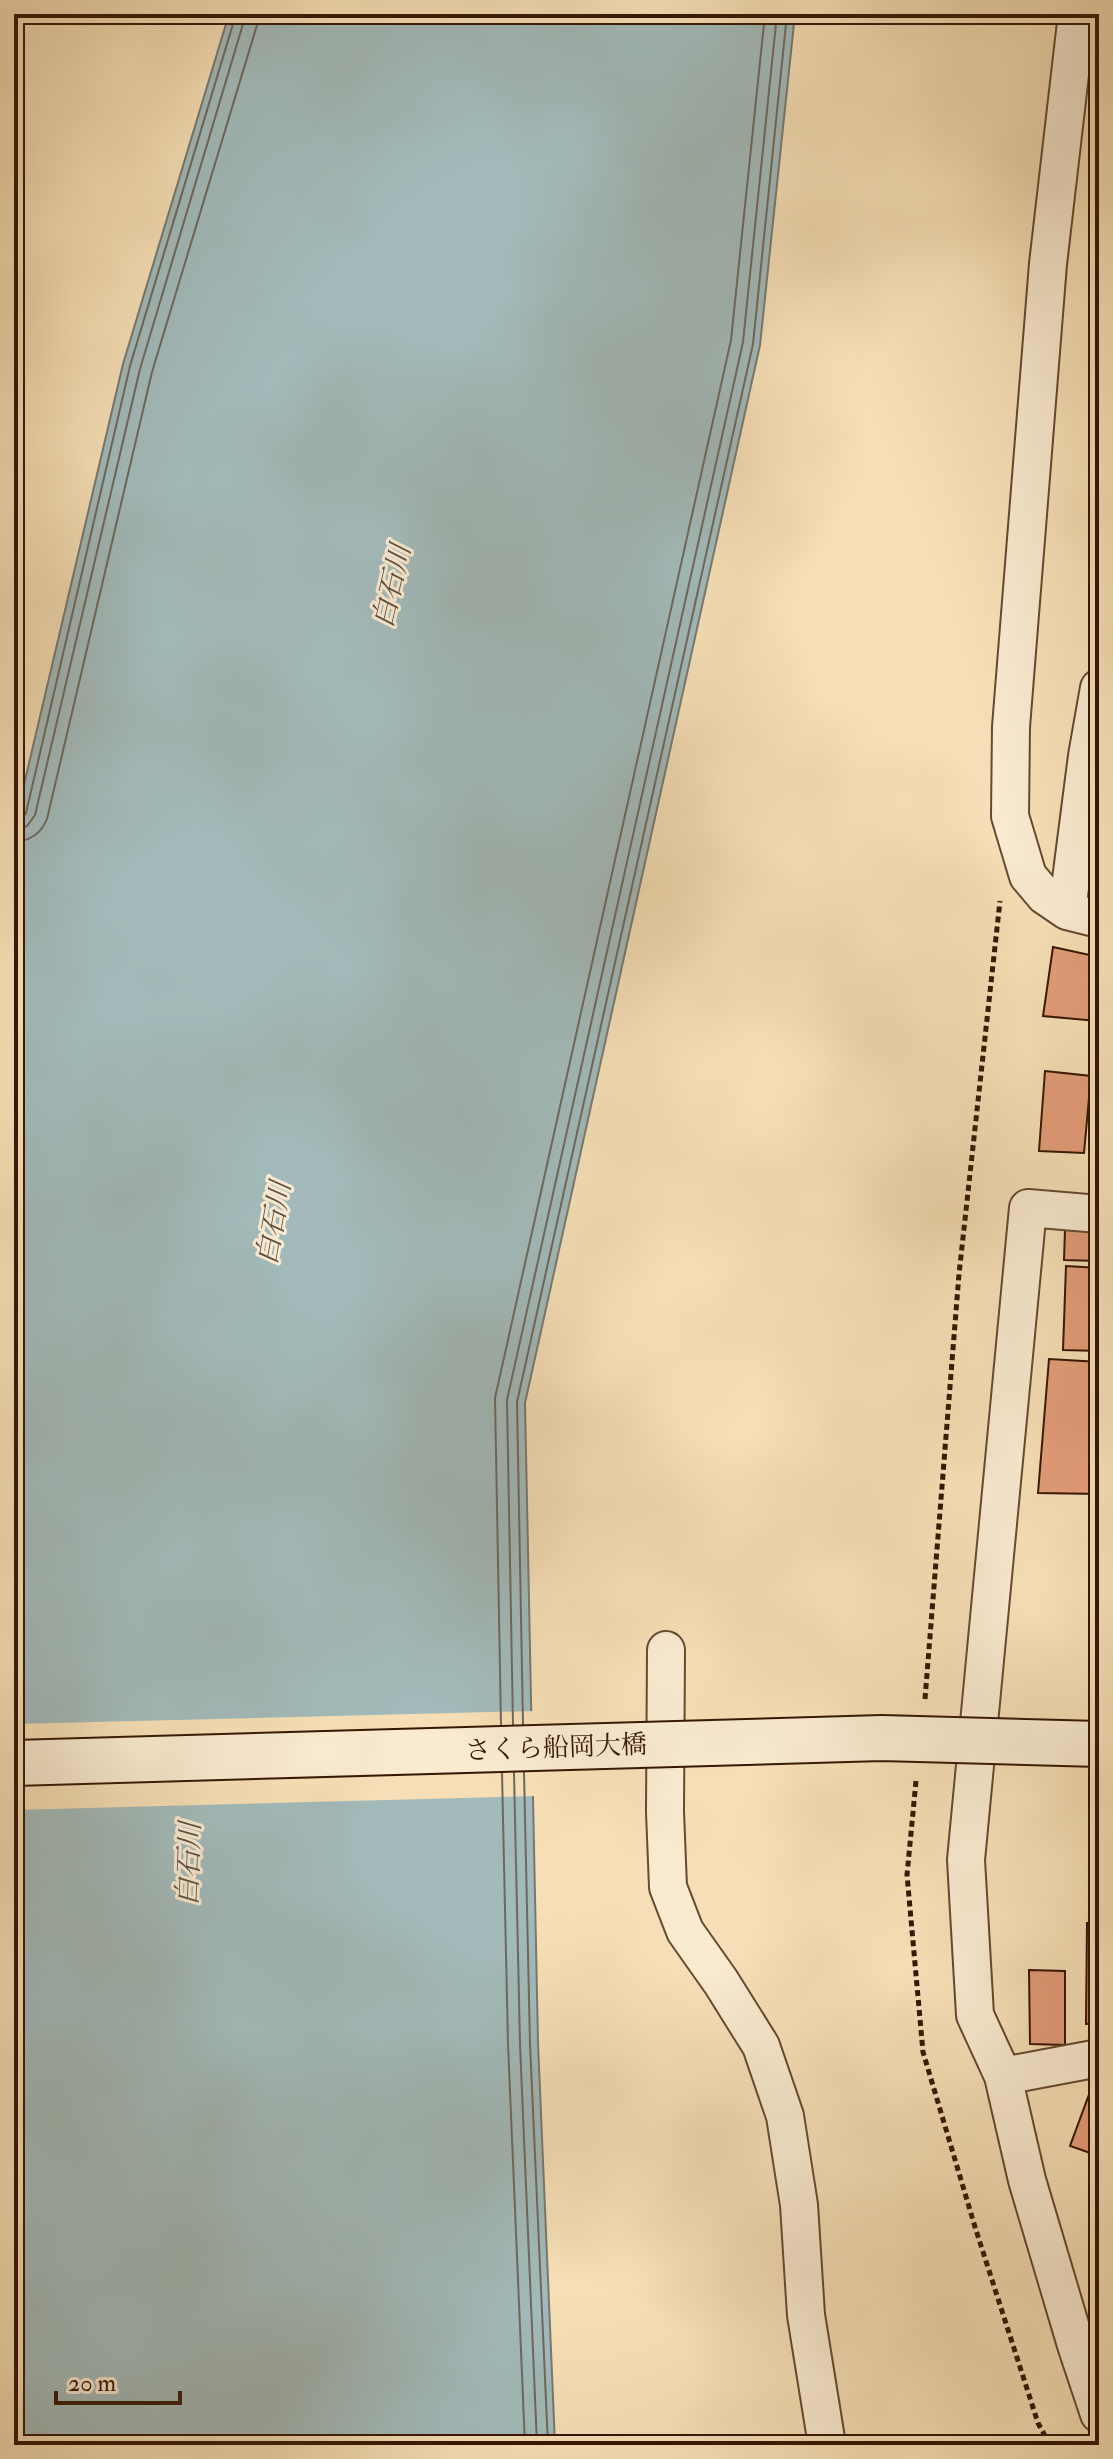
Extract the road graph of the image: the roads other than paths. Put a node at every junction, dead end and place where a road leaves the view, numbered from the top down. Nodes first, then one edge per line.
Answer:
1 (1077, 14) edge
2 (1099, 688) edge
3 (1083, 915) edge
4 (1099, 1214) edge
5 (666, 1650) dead end
6 (1099, 1744) edge
7 (14, 1763) edge
8 (1099, 2058) edge
9 (1003, 2076) junction
10 (1099, 2414) edge
11 (827, 2445) edge

1 - 3 street
2 - 3 street
4 - 9 street
5 - 11 street
6 - 7 main road, さくら船岡大橋, bridge
8 - 9 street
9 - 10 street

